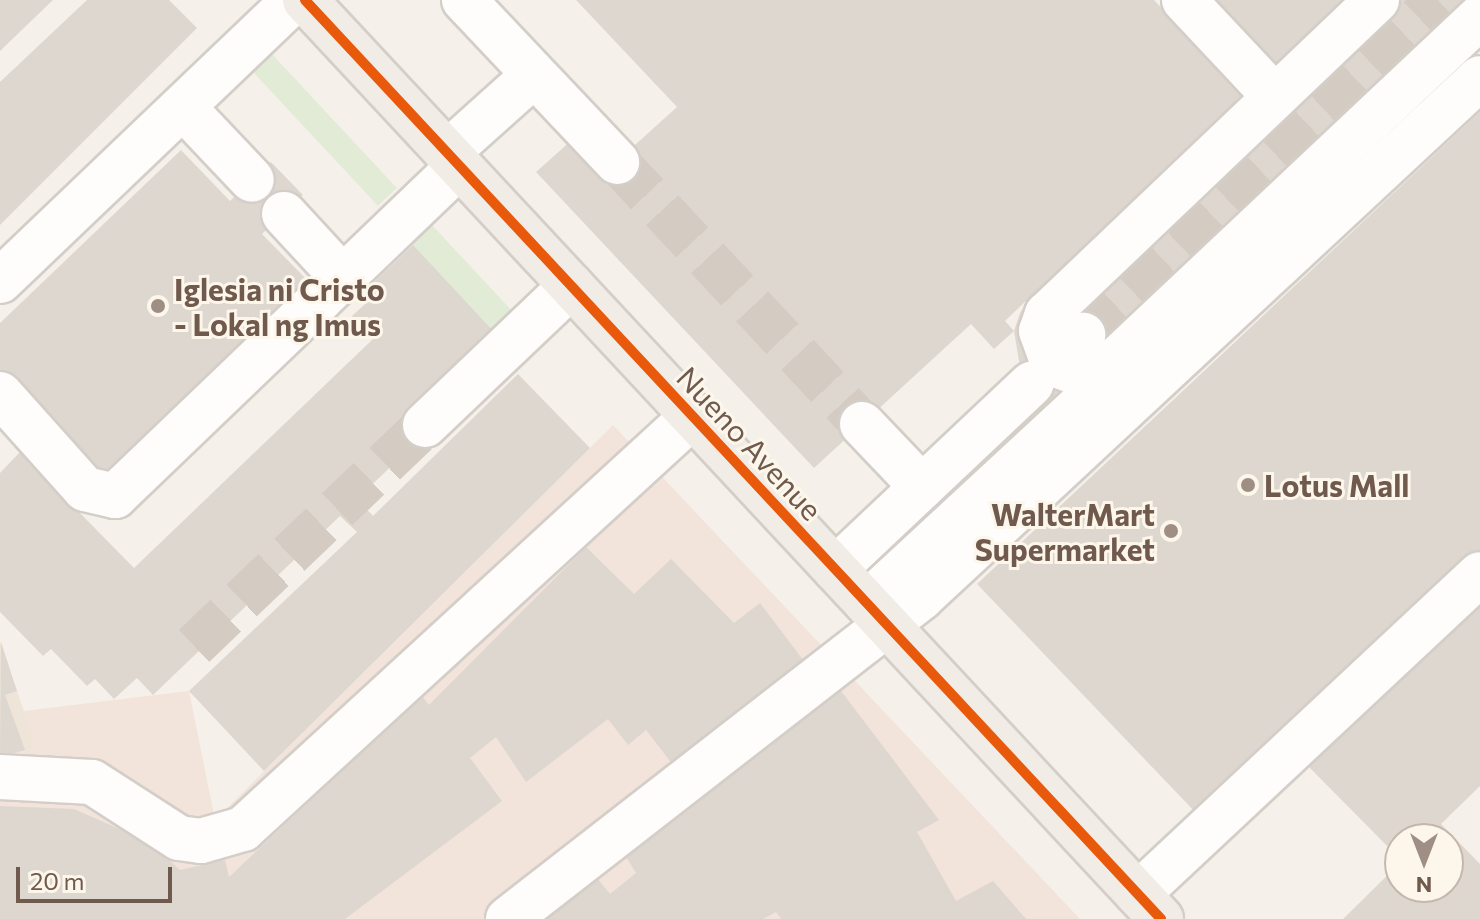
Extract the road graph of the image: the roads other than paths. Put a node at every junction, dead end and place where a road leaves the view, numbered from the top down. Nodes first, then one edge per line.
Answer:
1 (294, 0) edge
2 (305, 0) edge
3 (464, 0) edge
4 (1184, 0) edge
5 (1377, 0) edge
6 (1480, 17) edge
7 (534, 75) junction
8 (1480, 78) edge
9 (1261, 82) dead end
10 (183, 107) junction
11 (453, 159) junction
12 (617, 162) tunnel mouth
13 (252, 180) dead end
14 (284, 214) dead end
15 (343, 278) junction
16 (0, 281) edge
17 (571, 286) junction
18 (1089, 348) junction
19 (1031, 384) dead end
20 (0, 394) edge
21 (693, 416) junction
22 (862, 424) tunnel mouth
23 (425, 425) tunnel mouth
24 (922, 487) junction
25 (835, 569) junction
26 (1480, 574) edge
27 (877, 614) junction
28 (0, 777) edge
29 (1149, 907) edge
30 (508, 919) edge

1 - 10 lane
2 - 11 main road, Nueno Avenue
3 - 7 lane
4 - 9 lane
5 - 18 lane
6 - 18 lane
7 - 11 lane
7 - 12 lane
8 - 27 lane
10 - 13 lane
10 - 16 lane
11 - 15 lane
11 - 17 main road, Nueno Avenue
14 - 15 lane
15 - 20 lane
17 - 21 main road, Nueno Avenue
17 - 23 lane
18 - 27 lane
19 - 24 lane
21 - 25 main road, Nueno Avenue
21 - 28 lane
22 - 24 lane
24 - 25 lane
25 - 27 main road, Nueno Avenue
26 - 29 lane
27 - 29 main road, Nueno Avenue
27 - 30 lane

